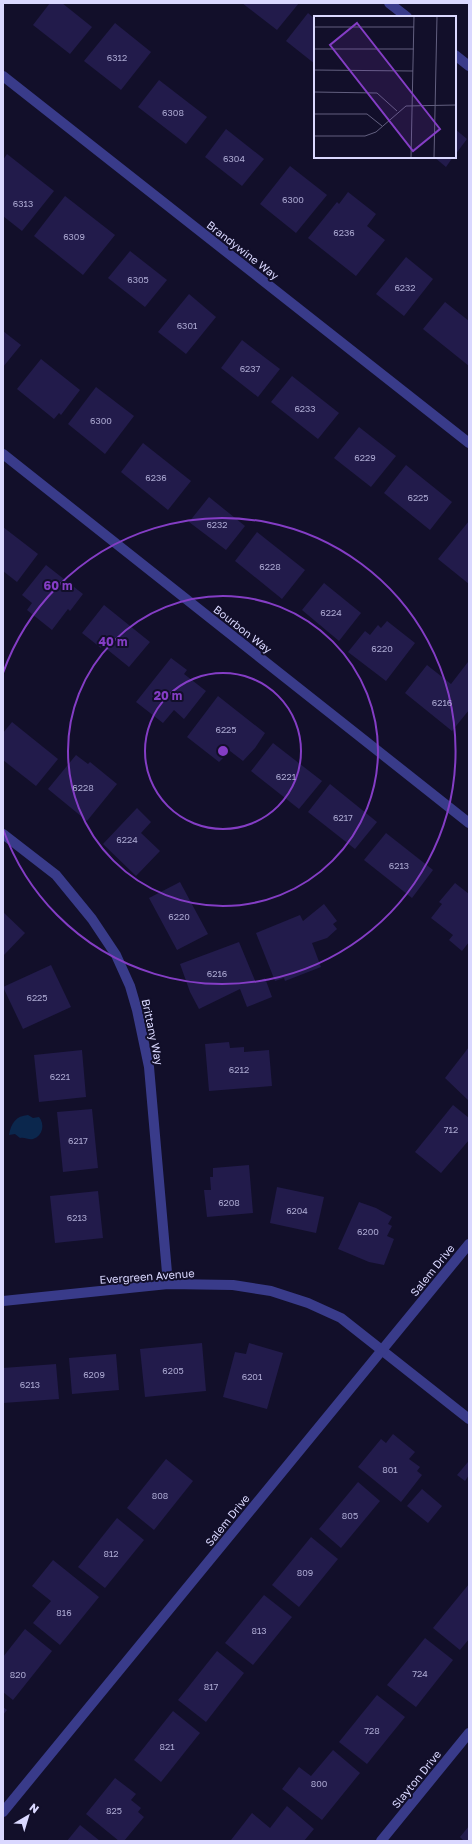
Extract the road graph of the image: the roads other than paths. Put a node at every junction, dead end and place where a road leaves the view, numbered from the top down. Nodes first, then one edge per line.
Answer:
1 (389, 3) edge
2 (406, 16) edge
3 (456, 55) edge
4 (469, 66) edge
5 (3, 76) edge
6 (469, 443) edge
7 (3, 454) edge
8 (469, 823) edge
9 (3, 834) edge
10 (469, 1244) edge
11 (168, 1284) junction
12 (3, 1301) edge
13 (382, 1350) junction
14 (469, 1419) edge
15 (469, 1733) edge
16 (3, 1812) edge
17 (381, 1841) edge

1 - 2 street
3 - 4 street
5 - 6 street, Brandywine Way
7 - 8 street, Bourbon Way
9 - 11 street, Brittany Way
10 - 13 street, Salem Drive
11 - 12 street, Evergreen Avenue
11 - 13 street, Evergreen Avenue
13 - 14 street, Evergreen Avenue
13 - 16 street, Salem Drive
15 - 17 street, Slayton Drive

